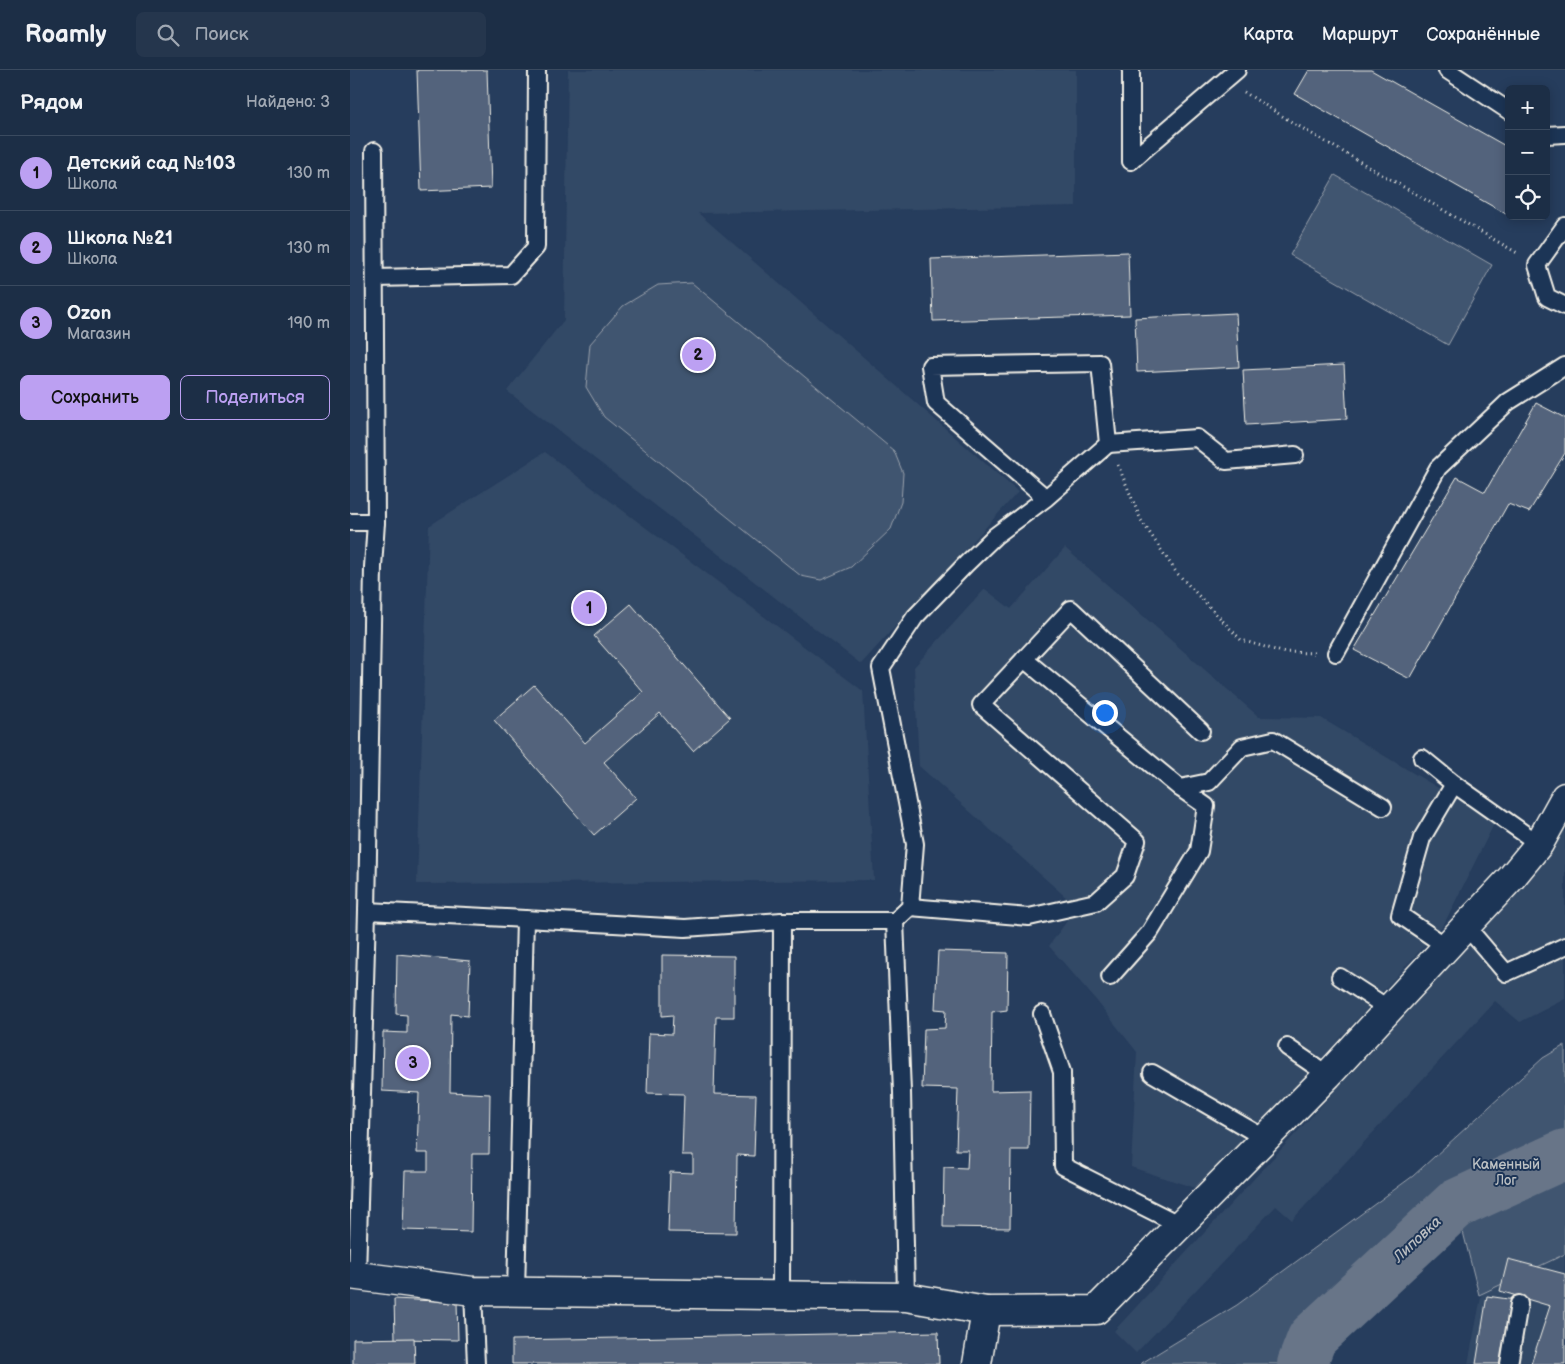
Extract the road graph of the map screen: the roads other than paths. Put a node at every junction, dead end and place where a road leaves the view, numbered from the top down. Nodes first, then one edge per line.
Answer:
1 (537, 70) edge
2 (1131, 70) edge
3 (1447, 70) edge
4 (1231, 75) edge
5 (1505, 107) edge
6 (1565, 134) edge
7 (1550, 135) edge
8 (374, 151) dead end
9 (1565, 226) edge
10 (375, 278) junction
11 (1565, 306) edge
12 (1565, 366) edge
13 (1108, 444) junction
14 (1295, 456) dead end
15 (1046, 498) junction
16 (350, 522) edge
17 (376, 522) junction
18 (1336, 653) road end
19 (1024, 659) junction
20 (1202, 731) dead end
21 (1422, 758) dead end
22 (1454, 784) junction
23 (1180, 788) junction
24 (1565, 796) edge
25 (1383, 806) dead end
26 (1538, 844) junction
27 (910, 907) junction
28 (367, 911) junction
29 (525, 919) junction
30 (782, 921) junction
31 (895, 921) junction
32 (1466, 926) junction
33 (1565, 946) edge
34 (1447, 947) junction
35 (1340, 977) dead end
36 (1110, 978) dead end
37 (1389, 1009) junction
38 (1042, 1014) dead end
39 (1287, 1047) dead end
40 (1152, 1073) dead end
41 (1328, 1075) junction
42 (1266, 1140) junction
43 (1180, 1225) junction
44 (353, 1275) edge
45 (473, 1291) junction
46 (516, 1292) junction
47 (781, 1295) junction
48 (906, 1297) junction
49 (1519, 1304) dead end
50 (986, 1311) junction
51 (476, 1364) edge
52 (977, 1364) edge
53 (1509, 1364) edge

1 - 10 lane
2 - 4 lane
3 - 5 lane
6 - 7 lane
8 - 10 lane
9 - 11 lane
10 - 17 lane
12 - 18 lane
13 - 14 lane
13 - 15 lane
13 - 15 lane
15 - 27 lane
16 - 17 lane
17 - 28 lane
19 - 20 lane
19 - 23 lane
19 - 27 lane
21 - 22 lane
22 - 26 lane
22 - 34 lane
23 - 25 lane
23 - 36 lane
24 - 26 street
26 - 32 street
27 - 31 lane
28 - 29 lane
28 - 44 lane
29 - 30 lane
29 - 46 lane
30 - 31 lane
30 - 47 lane
31 - 48 lane
32 - 33 lane
32 - 34 street
34 - 37 street
35 - 37 lane
37 - 41 street
38 - 43 lane
39 - 41 lane
40 - 42 lane
41 - 42 street
42 - 43 street
43 - 50 street
44 - 45 street
45 - 46 street
45 - 51 lane
46 - 47 street
47 - 48 street
48 - 50 street
49 - 53 lane
50 - 52 street

